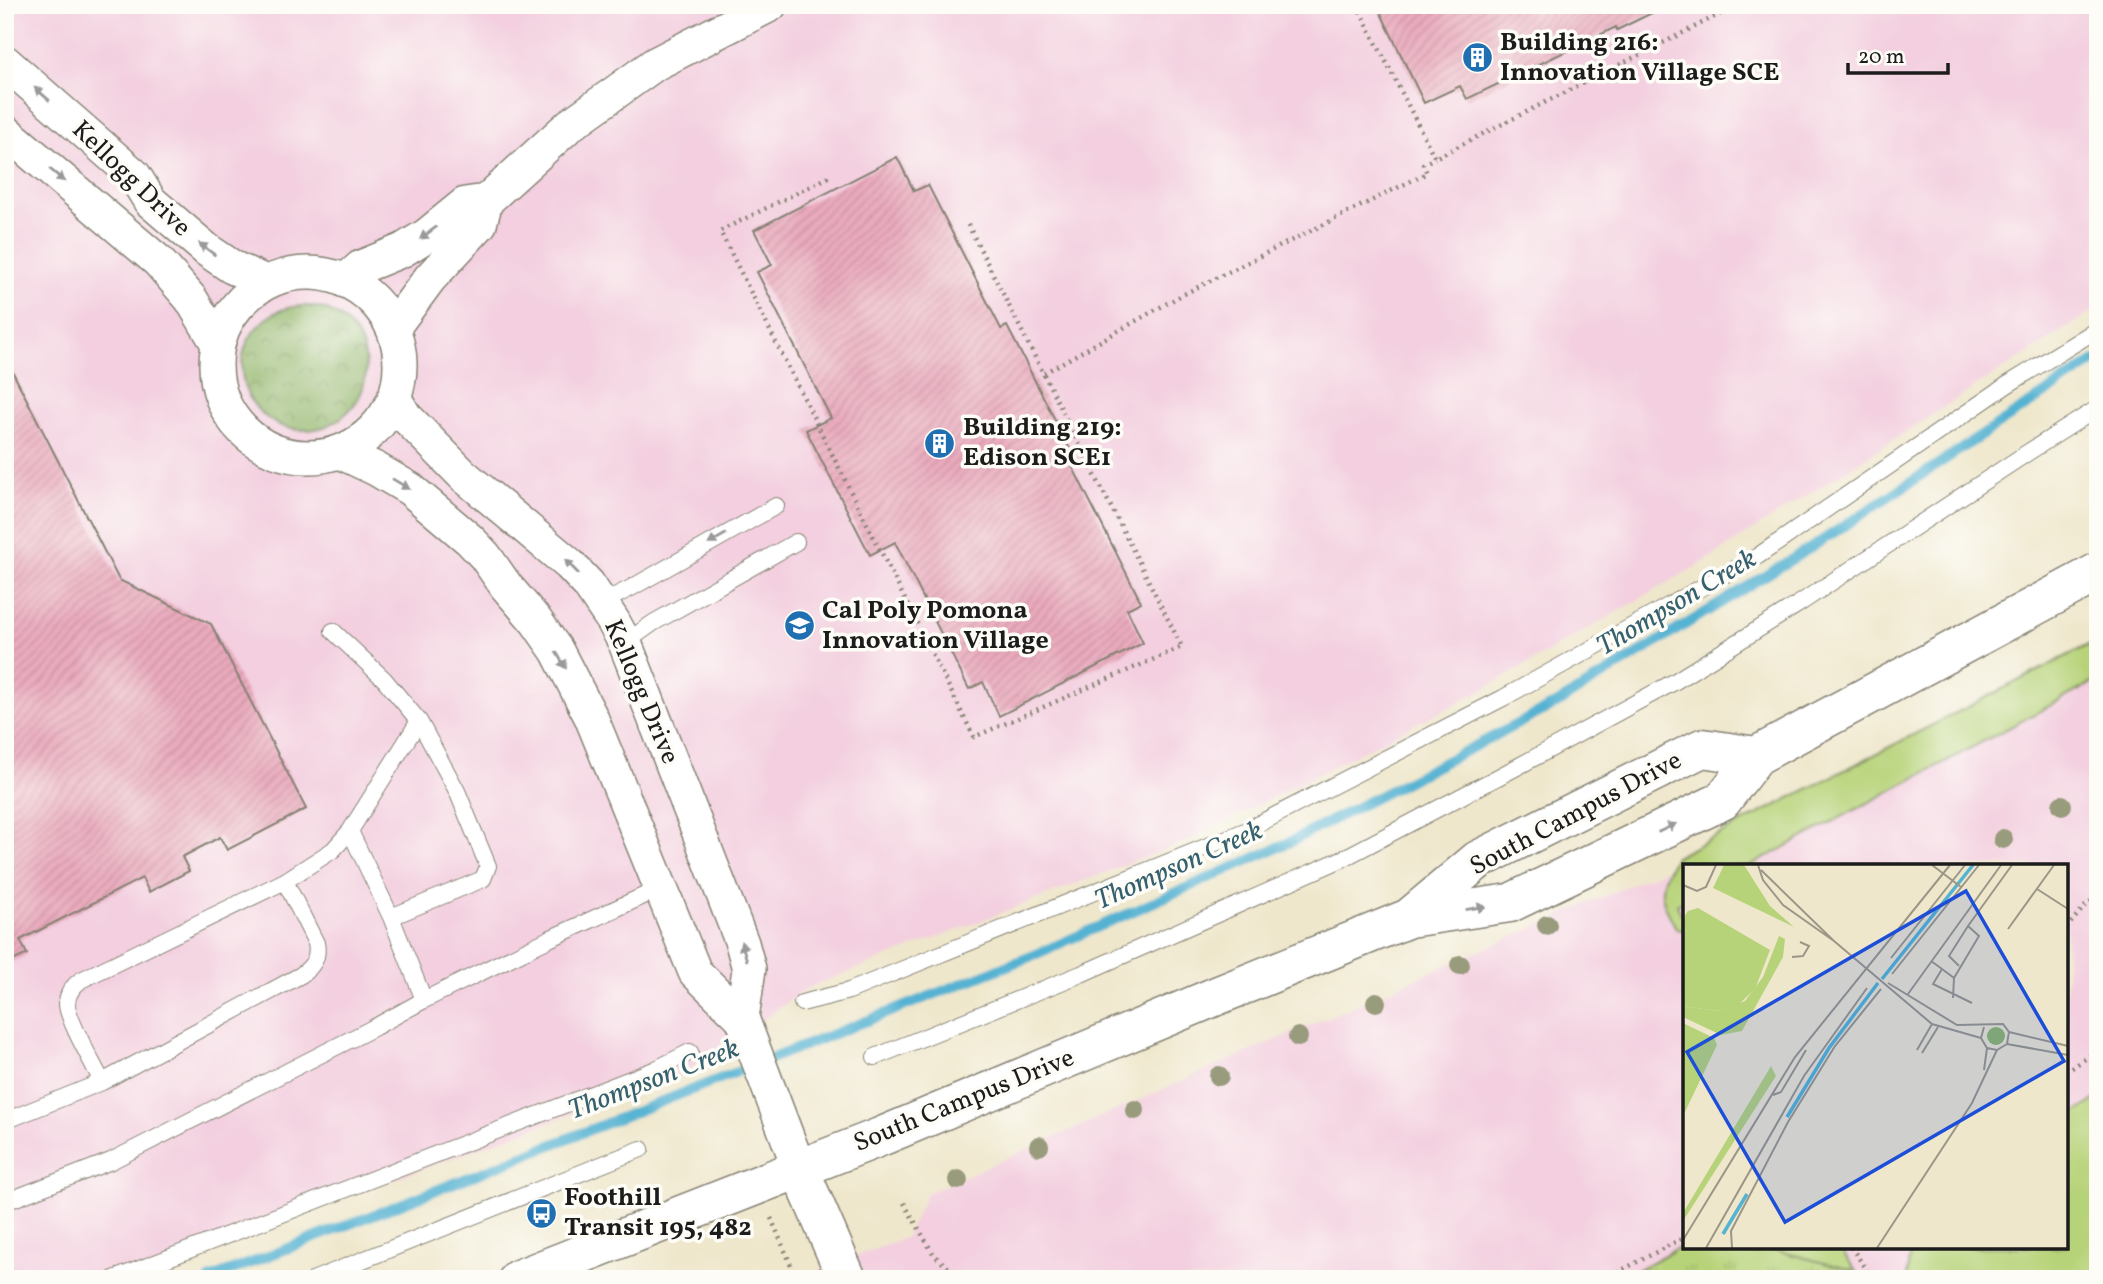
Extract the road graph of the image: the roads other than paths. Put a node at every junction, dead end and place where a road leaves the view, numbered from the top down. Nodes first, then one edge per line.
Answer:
1 (770, 5) edge
2 (5, 62) edge
3 (5, 131) edge
4 (486, 201) junction
5 (345, 281) junction
6 (266, 282) junction
7 (393, 328) junction
8 (2098, 329) edge
9 (218, 344) junction
10 (395, 399) junction
11 (2098, 408) edge
12 (340, 452) junction
13 (776, 506) dead end
14 (796, 542) dead end
15 (2098, 572) edge
16 (601, 603) junction
17 (333, 631) dead end
18 (625, 643) junction
19 (419, 721) junction
20 (1756, 756) junction
21 (350, 831) junction
22 (285, 881) junction
23 (661, 888) junction
24 (391, 917) junction
25 (1409, 918) junction
26 (424, 1000) junction
27 (802, 1003) dead end
28 (745, 1027) junction
29 (690, 1052) dead end
30 (875, 1057) dead end
31 (102, 1082) junction
32 (5, 1121) edge
33 (641, 1149) dead end
34 (799, 1168) junction
35 (5, 1202) edge
36 (114, 1279) edge
37 (315, 1279) edge
38 (517, 1279) edge
39 (846, 1279) edge

1 - 4 street
6 -> 2 street, Kellogg Drive
3 -> 9 street, Kellogg Drive
4 -> 5 street
4 - 7 street
5 - 6 street
5 - 7 street
6 - 9 street
7 - 10 street
8 - 27 lane
9 - 12 street
10 - 12 street
16 -> 10 street, Kellogg Drive
11 - 30 lane
12 -> 23 street, Kellogg Drive
13 -> 16 lane
14 - 18 lane
15 - 20 street, South Campus Drive
16 - 18 street, Kellogg Drive
17 - 19 lane
28 -> 18 street, Kellogg Drive
19 - 21 lane
19 - 24 lane
25 -> 20 street, South Campus Drive
20 - 25 street, South Campus Drive
21 - 22 lane
21 - 24 lane
22 - 31 lane
22 - 31 lane
23 - 26 lane
23 - 28 street, Kellogg Drive
24 - 26 lane
25 - 34 street, South Campus Drive
26 - 35 lane
28 - 34 street, Kellogg Drive
29 - 36 lane
31 - 32 lane
33 - 37 lane
34 - 38 street, South Campus Drive
34 - 39 street, Kellogg Drive

